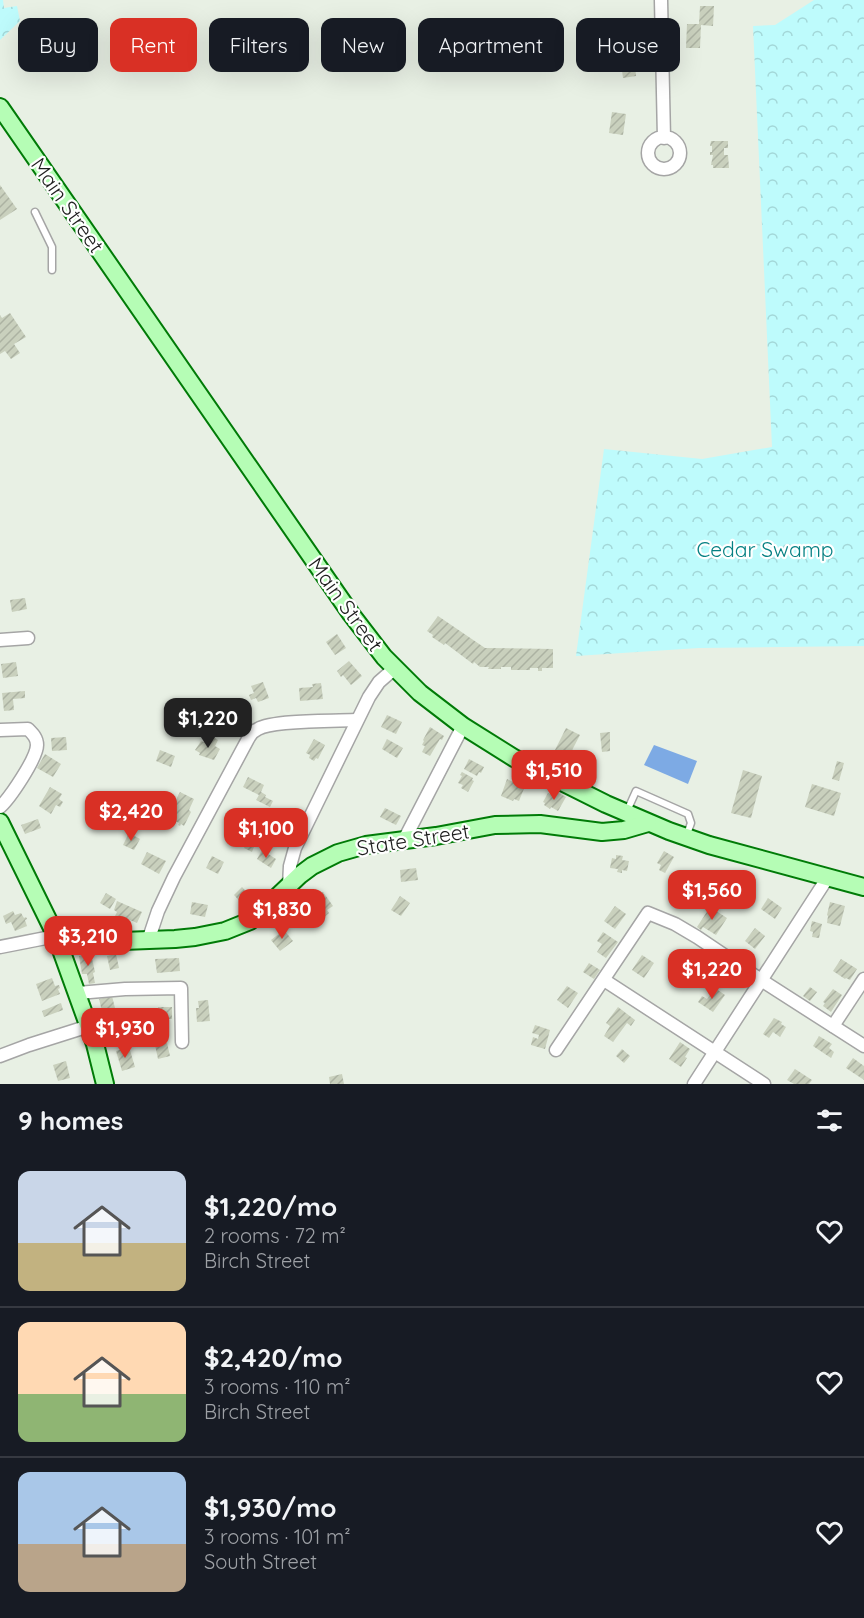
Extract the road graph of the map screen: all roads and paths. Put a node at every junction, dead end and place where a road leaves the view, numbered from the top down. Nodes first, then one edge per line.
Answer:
1 (661, 0) edge
2 (0, 107) edge
3 (664, 138) dead end
4 (35, 212) dead end
5 (52, 270) dead end
6 (28, 638) dead end
7 (0, 640) edge
8 (394, 668) junction
9 (357, 720) junction
10 (463, 726) junction
11 (0, 730) edge
12 (0, 807) edge
13 (626, 813) junction
14 (0, 822) edge
15 (648, 823) junction
16 (686, 838) junction
17 (404, 840) junction
18 (5, 841) edge
19 (828, 877) junction
20 (289, 885) junction
21 (864, 887) edge
22 (58, 940) junction
23 (148, 941) junction
24 (0, 947) edge
25 (864, 979) edge
26 (604, 980) junction
27 (761, 980) junction
28 (78, 993) junction
29 (89, 1026) junction
30 (833, 1026) junction
31 (182, 1041) dead end
32 (864, 1046) edge
33 (556, 1050) dead end
34 (714, 1052) junction
35 (0, 1056) edge
36 (105, 1084) edge
37 (694, 1084) edge
38 (764, 1084) edge

1 - 3 street
2 - 8 main road, Main Street
4 - 5 lane
6 - 7 street
8 - 9 street
8 - 10 main road, Main Street
9 - 20 street
9 - 23 street
10 - 13 main road, Main Street
10 - 17 street
11 - 12 street
13 - 15 main road, Main Street
13 - 16 lane
14 - 18 main road
15 - 16 main road, Main Street
15 - 17 main road, State Street
16 - 19 main road, Main Street
17 - 20 main road, State Street
18 - 22 main road
19 - 21 main road, Main Street
19 - 27 street
20 - 23 main road, State Street
22 - 23 main road, State Street
22 - 24 street
22 - 28 main road
25 - 30 street
26 - 27 street
26 - 33 street
26 - 34 street
27 - 30 street
27 - 34 street
28 - 29 main road
28 - 31 street
29 - 35 street
29 - 36 main road
30 - 32 street
34 - 37 street
34 - 38 street

